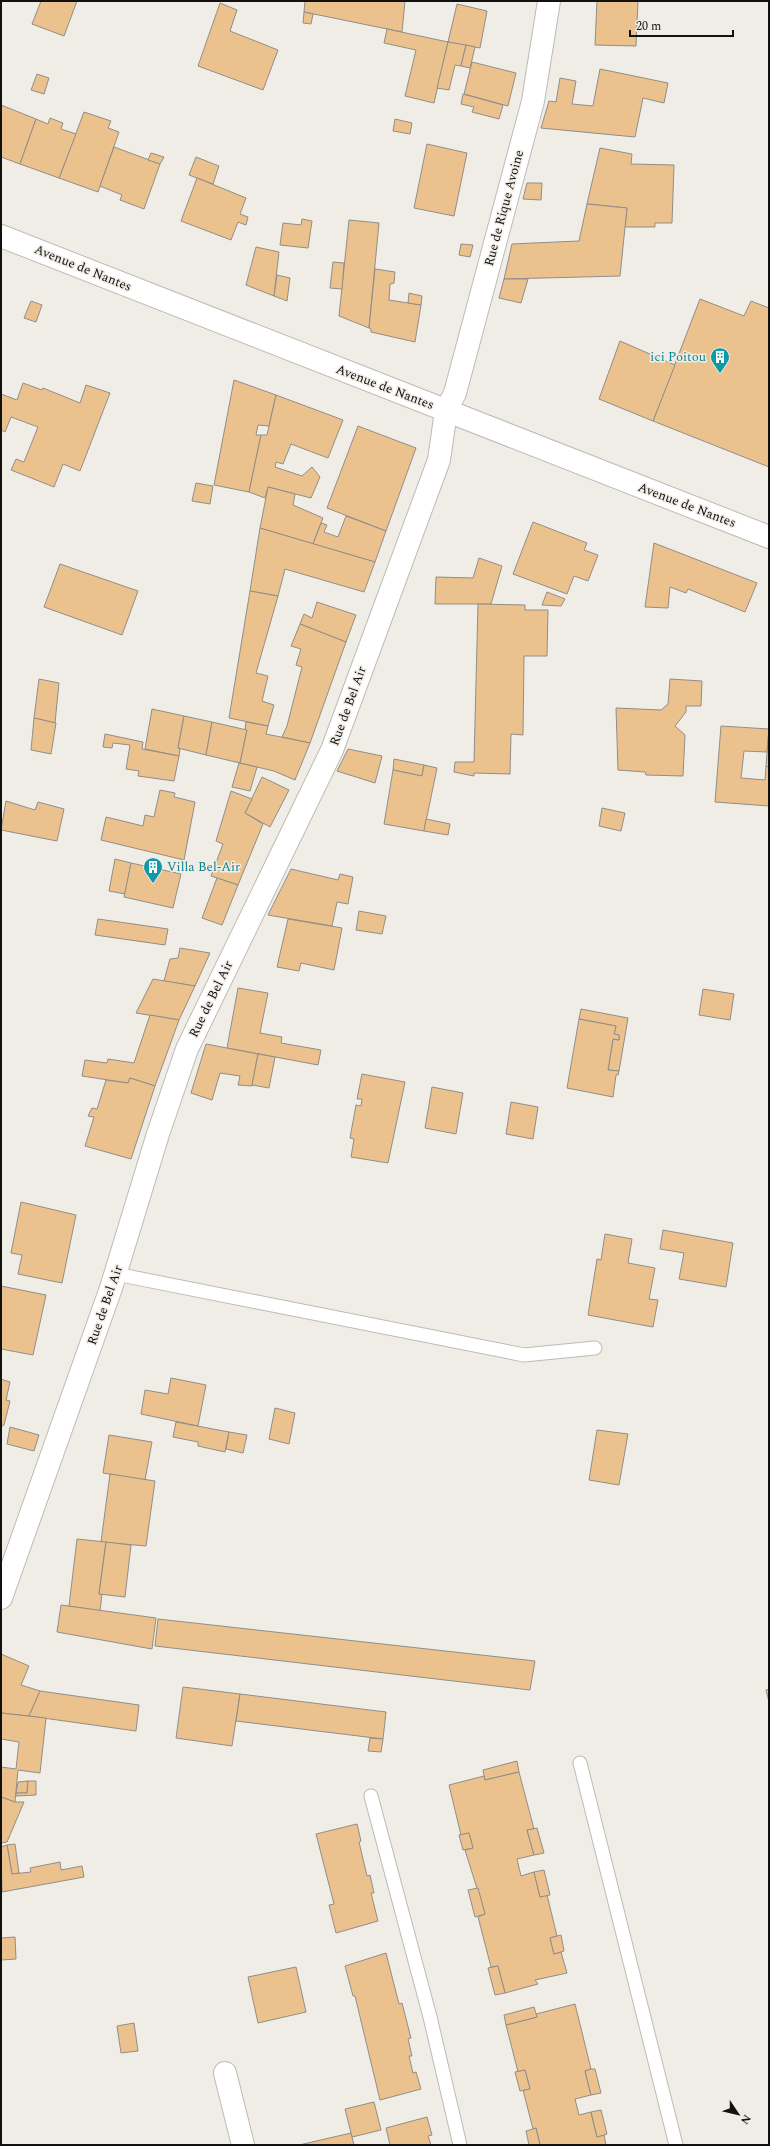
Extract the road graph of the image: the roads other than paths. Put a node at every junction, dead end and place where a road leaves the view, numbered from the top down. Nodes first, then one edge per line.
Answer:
1 (549, 1) edge
2 (1, 236) edge
3 (446, 411) junction
4 (769, 537) edge
5 (116, 1274) junction
6 (595, 1348) dead end
7 (1, 1598) edge
8 (580, 1763) dead end
9 (371, 1796) dead end
10 (225, 2073) dead end
11 (243, 2145) edge
12 (460, 2145) edge
13 (676, 2145) edge

1 - 3 street, Rue de Rique Avoine
2 - 3 street, Avenue de Nantes
3 - 4 street, Avenue de Nantes
3 - 5 street, Rue de Bel Air
5 - 6 lane
5 - 7 street, Rue de Bel Air
8 - 13 lane
9 - 12 lane
10 - 11 street

